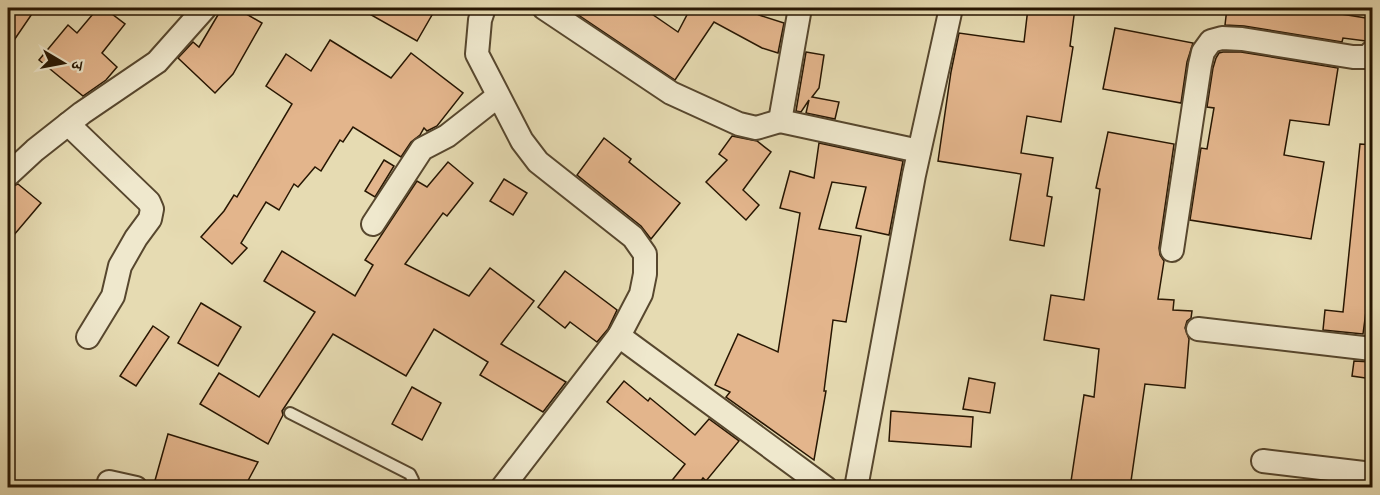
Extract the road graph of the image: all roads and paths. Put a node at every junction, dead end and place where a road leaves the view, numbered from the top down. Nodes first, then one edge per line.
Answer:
1 (205, 8) edge
2 (484, 8) edge
3 (544, 8) edge
4 (800, 8) edge
5 (951, 8) edge
6 (1372, 52) edge
7 (498, 96) junction
8 (780, 121) junction
9 (68, 124) junction
10 (919, 151) junction
11 (8, 175) edge
12 (373, 224) dead end
13 (1172, 250) dead end
14 (1198, 329) dead end
15 (619, 336) junction
16 (88, 338) dead end
17 (1372, 349) edge
18 (290, 412) dead end
19 (1263, 461) dead end
20 (1372, 474) edge
21 (109, 482) dead end
22 (136, 488) edge
23 (411, 488) edge
24 (502, 488) edge
25 (826, 488) edge
26 (856, 488) edge

1 - 9 street
2 - 7 street
3 - 8 street
4 - 8 street
5 - 10 street
6 - 13 street
7 - 12 street
7 - 15 street
8 - 10 street
9 - 11 street
9 - 16 street
10 - 26 street
14 - 17 street
15 - 24 street
15 - 25 street
18 - 23 lane
19 - 20 street
21 - 22 street

